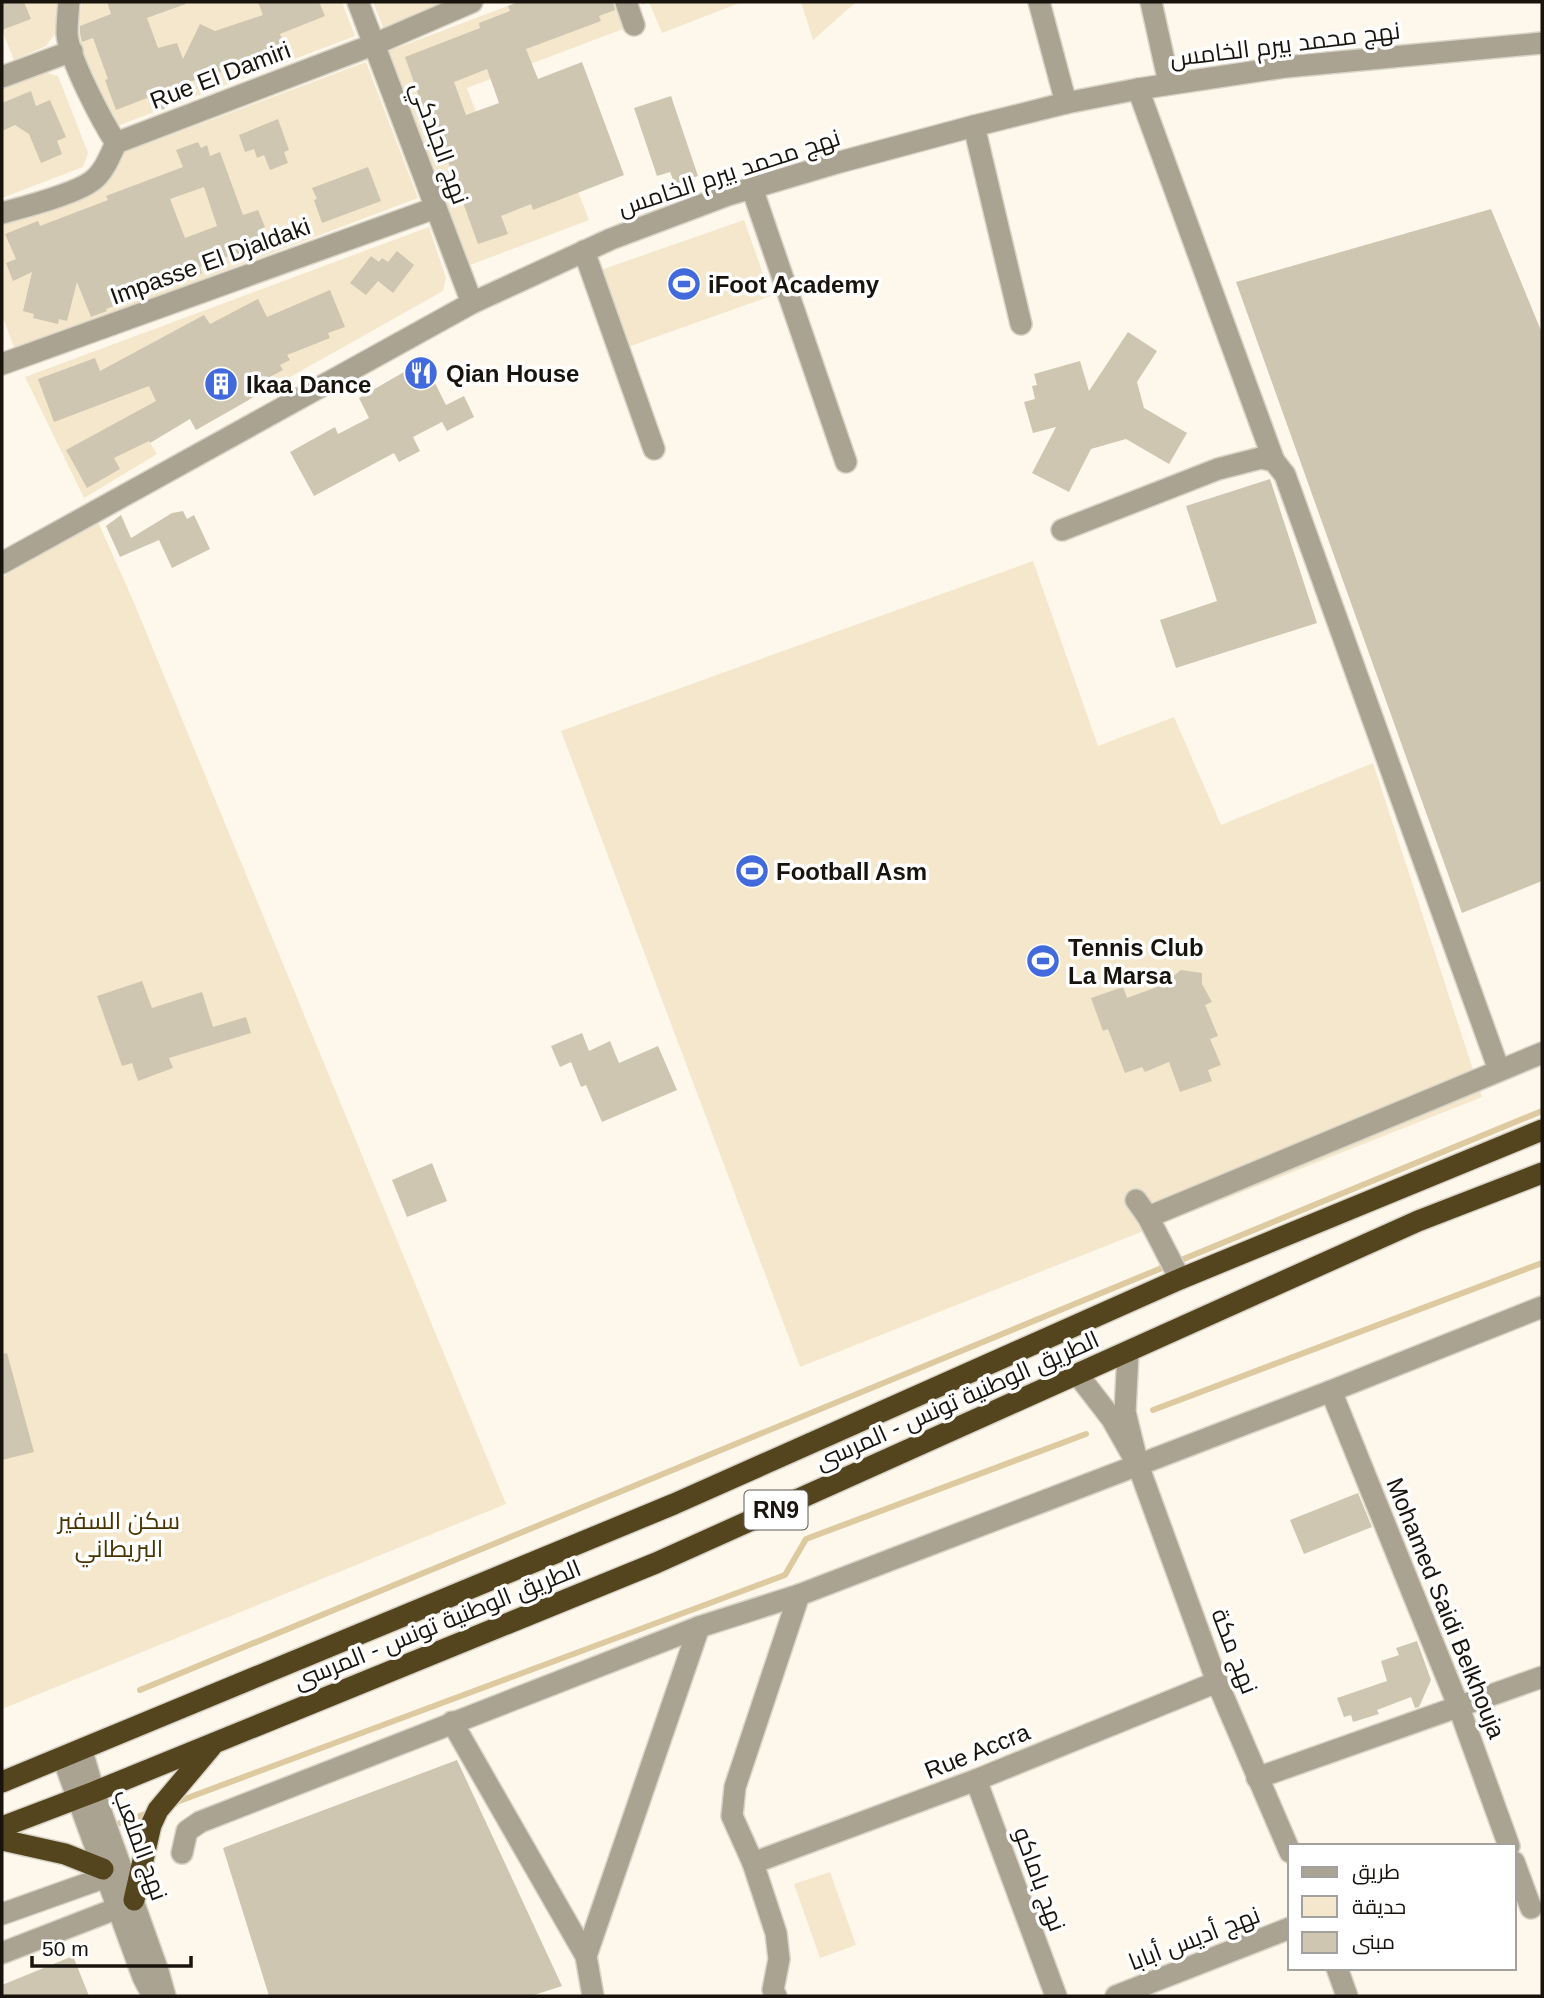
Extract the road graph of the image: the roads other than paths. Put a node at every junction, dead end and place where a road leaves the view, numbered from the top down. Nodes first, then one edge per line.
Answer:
1 (69, 2) edge
2 (358, 2) edge
3 (468, 2) edge
4 (626, 2) edge
5 (1038, 2) edge
6 (1152, 2) edge
7 (634, 25) dead end
8 (1542, 43) edge
9 (375, 44) junction
10 (72, 51) junction
11 (2, 78) edge
12 (1168, 83) junction
13 (1138, 89) junction
14 (1066, 103) junction
15 (974, 126) junction
16 (116, 143) junction
17 (752, 188) junction
18 (435, 208) junction
19 (2, 213) edge
20 (584, 251) junction
21 (472, 303) junction
22 (1021, 324) dead end
23 (2, 364) edge
24 (654, 449) dead end
25 (1275, 461) junction
26 (846, 462) dead end
27 (1062, 530) dead end
28 (2, 563) edge
29 (1542, 1053) edge
30 (1499, 1070) junction
31 (1542, 1130) edge
32 (1542, 1173) edge
33 (1542, 1190) edge
34 (1136, 1200) dead end
35 (1148, 1217) junction
36 (1418, 1221) junction
37 (1180, 1279) junction
38 (1542, 1307) edge
39 (1128, 1353) junction
40 (1079, 1375) junction
41 (1331, 1391) junction
42 (1138, 1465) junction
43 (799, 1595) junction
44 (699, 1627) junction
45 (1542, 1677) edge
46 (1217, 1682) junction
47 (1458, 1705) junction
48 (452, 1722) junction
49 (215, 1743) junction
50 (72, 1755) junction
51 (1257, 1778) junction
52 (976, 1780) junction
53 (2, 1782) edge
54 (85, 1795) junction
55 (2, 1827) edge
56 (2, 1840) edge
57 (1507, 1844) edge
58 (1288, 1848) edge
59 (183, 1853) dead end
60 (753, 1863) junction
61 (1516, 1868) edge
62 (105, 1873) junction
63 (126, 1904) junction
64 (1529, 1908) edge
65 (2, 1914) edge
66 (1288, 1929) edge
67 (2, 1953) edge
68 (586, 1955) junction
69 (1338, 1970) edge
70 (770, 1994) edge
71 (153, 1996) edge
72 (164, 1996) edge
73 (593, 1996) edge
74 (1056, 1996) edge
75 (1116, 1996) edge
76 (1347, 1996) edge

1 - 10 street
2 - 9 street, نهج الجلدكي
3 - 9 street, Rue El Damiri
4 - 7 street
5 - 14 street
6 - 12 street
8 - 12 street, نهج محمد بيرم الخامس
9 - 16 street, Rue El Damiri
9 - 18 street, نهج الجلدكي
10 - 11 street
10 - 16 street
12 - 13 street, نهج محمد بيرم الخامس
13 - 14 street, نهج محمد بيرم الخامس
13 - 25 street
14 - 15 street, نهج محمد بيرم الخامس
15 - 17 street, نهج محمد بيرم الخامس
15 - 22 street
16 - 19 street
17 - 20 street, نهج محمد بيرم الخامس
17 - 26 street
18 - 21 street, نهج الجلدكي
18 - 23 street, Impasse El Djaldaki
20 - 21 street, نهج محمد بيرم الخامس
20 - 24 street
21 - 28 street, نهج محمد بيرم الخامس
25 - 27 street
25 - 30 street
29 - 30 street
30 - 35 street
31 - 37 highway, الطريق الوطنية تونس - المرسى / RN9
32 - 36 highway, الطريق الوطنية تونس - المرسى / RN9
33 - 36 highway
34 - 35 street
35 - 37 street
36 - 39 highway, الطريق الوطنية تونس - المرسى / RN9
37 - 50 highway, الطريق الوطنية تونس - المرسى / RN9
38 - 41 street
39 - 40 highway, الطريق الوطنية تونس - المرسى / RN9
39 - 42 street
40 - 42 street
40 - 49 highway, الطريق الوطنية تونس - المرسى / RN9
41 - 42 street
41 - 47 street, Mohamed Saidi Belkhouja
42 - 43 street
42 - 46 street, نهج مكة
43 - 44 street
43 - 60 street
44 - 48 street
44 - 68 street
45 - 47 street
46 - 51 street, نهج مكة
46 - 52 street, Rue Accra
47 - 51 street
47 - 57 street, Mohamed Saidi Belkhouja
48 - 59 street
48 - 68 street
49 - 54 highway, الطريق الوطنية تونس - المرسى / RN9
49 - 63 highway
50 - 53 highway, الطريق الوطنية تونس - المرسى / RN9
50 - 54 street, نهج الملعب
51 - 58 street, نهج مكة
52 - 60 street, Rue Accra
52 - 74 street, نهج باماكو
54 - 55 highway, الطريق الوطنية تونس - المرسى / RN9
54 - 62 street, نهج الملعب
54 - 63 street, نهج الملعب
56 - 62 highway
60 - 70 street
61 - 64 street
62 - 63 street, نهج الملعب
62 - 65 street
63 - 67 street
63 - 71 street, نهج الملعب
63 - 72 street, نهج الملعب
66 - 75 street, نهج أديس أبابا
68 - 73 street
69 - 76 street

